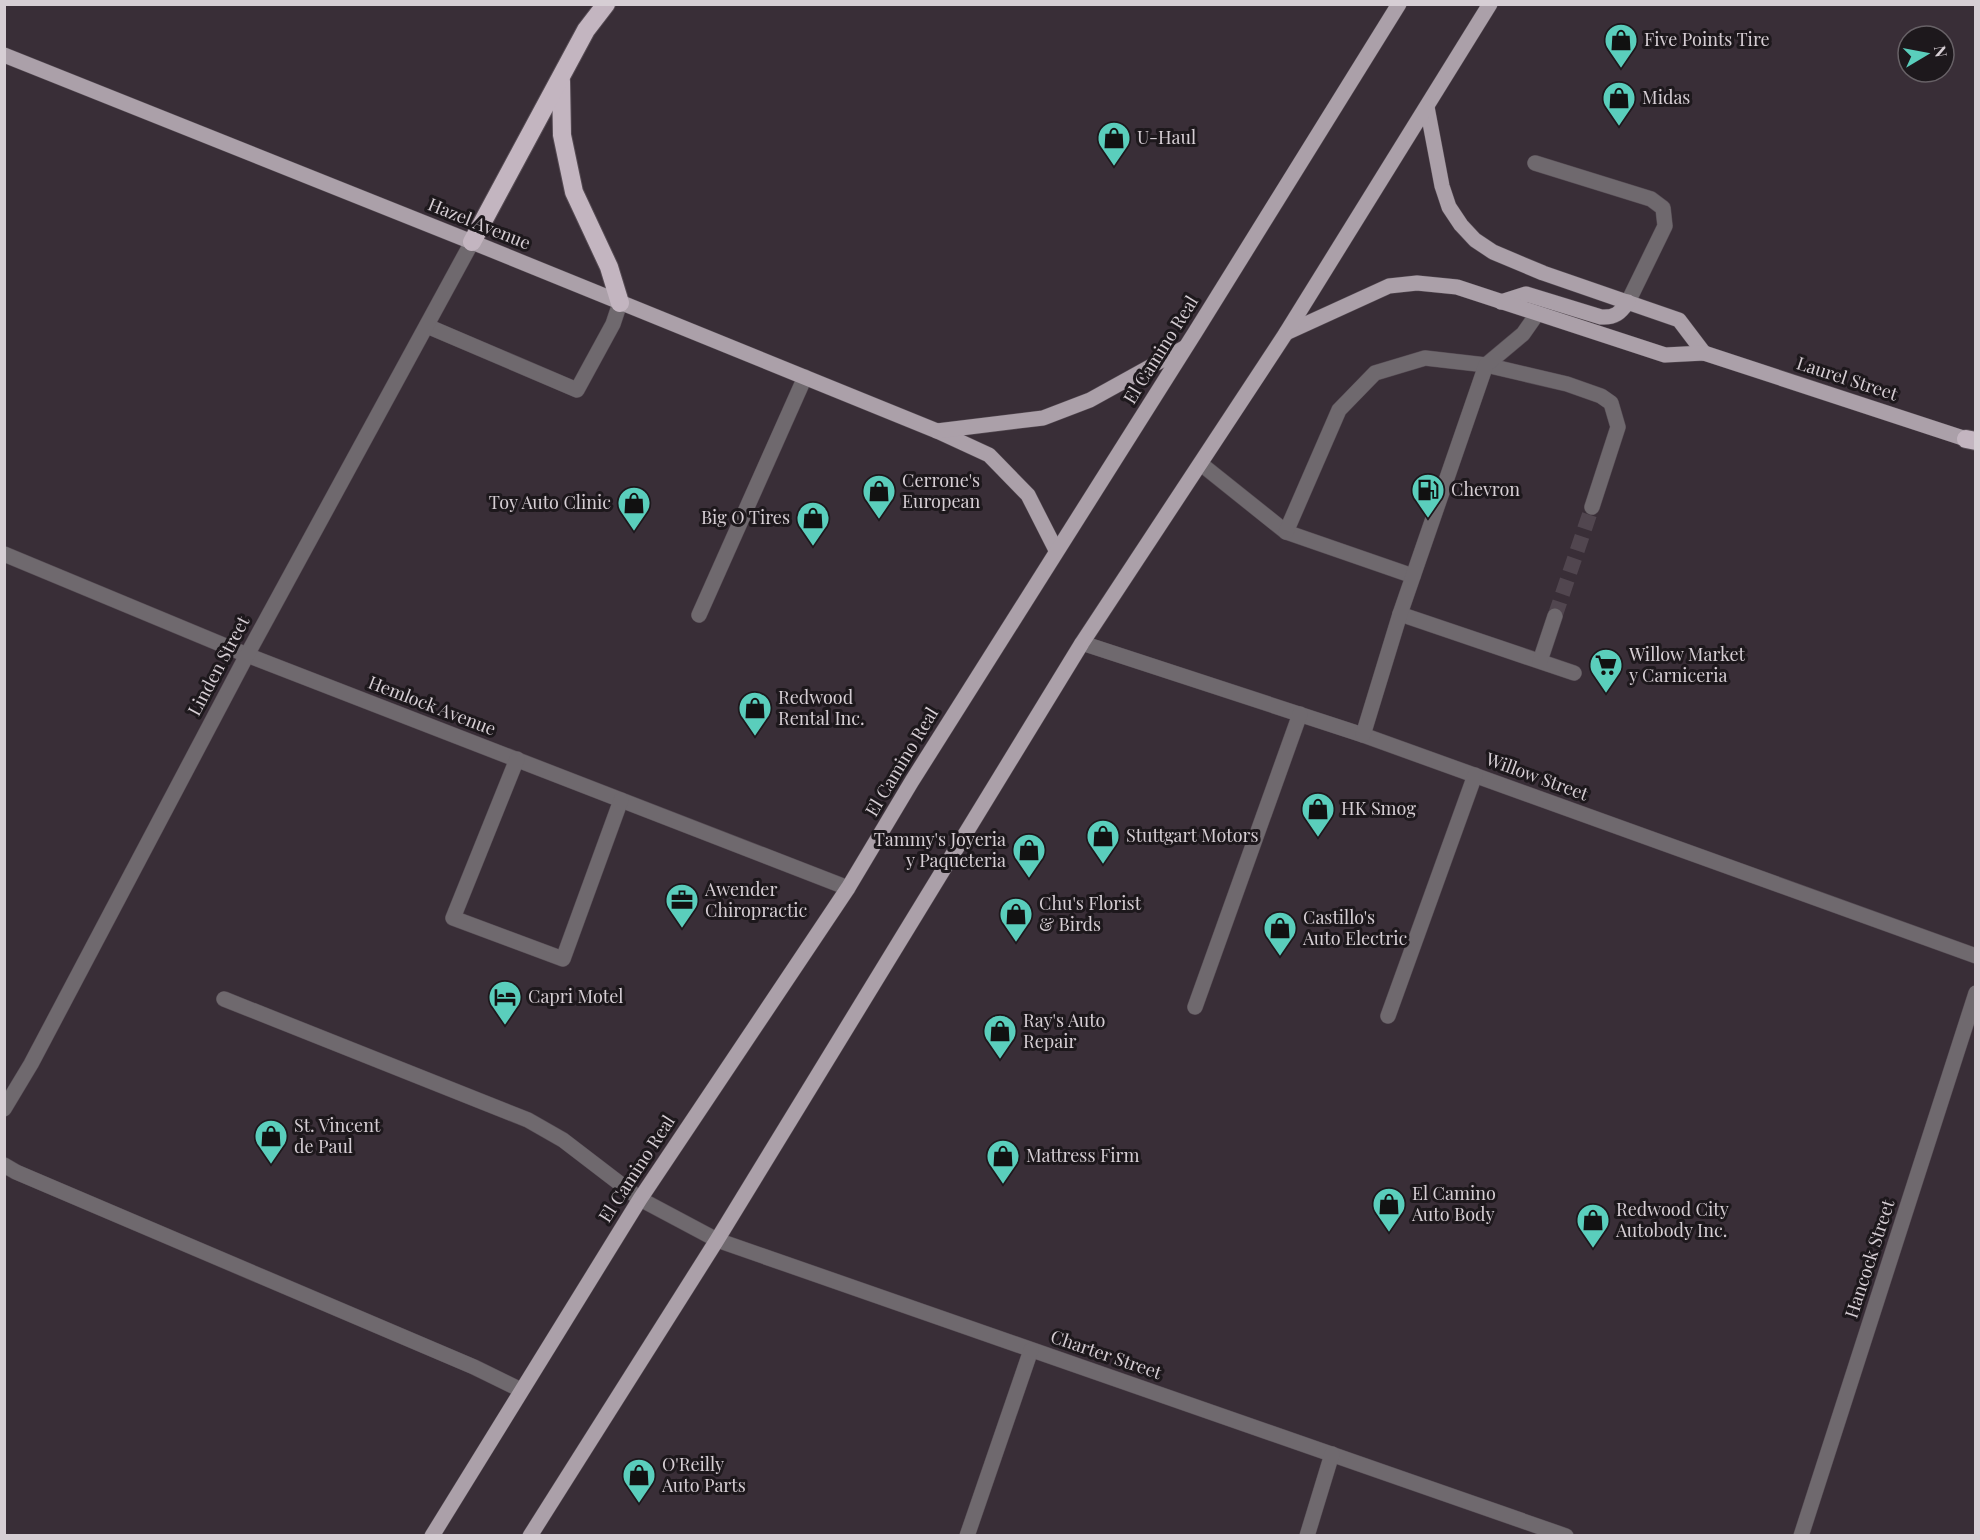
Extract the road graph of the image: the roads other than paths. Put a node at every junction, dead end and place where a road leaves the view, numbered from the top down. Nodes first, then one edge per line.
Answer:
1 (606, 4) edge
2 (1399, 4) edge
3 (1490, 4) edge
4 (4, 55) edge
5 (561, 79) junction
6 (1427, 107) junction
7 (1534, 163) dead end
8 (472, 242) junction
9 (1501, 302) junction
10 (1628, 302) junction
11 (620, 303) junction
12 (1537, 314) junction
13 (427, 326) junction
14 (1286, 333) junction
15 (1186, 346) junction
16 (1704, 353) junction
17 (1486, 365) junction
18 (805, 377) junction
19 (937, 431) junction
20 (1973, 441) edge
21 (1201, 464) junction
22 (1592, 507) tunnel mouth
23 (1286, 532) junction
24 (1056, 550) junction
25 (4, 554) edge
26 (1413, 576) junction
27 (1400, 614) junction
28 (699, 615) dead end
29 (1555, 616) tunnel mouth
30 (1082, 643) junction
31 (247, 655) junction
32 (1540, 661) junction
33 (1574, 673) dead end
34 (1300, 714) junction
35 (1363, 735) junction
36 (517, 759) junction
37 (1475, 775) junction
38 (621, 800) junction
39 (848, 888) junction
40 (1976, 956) edge
41 (1976, 993) edge
42 (224, 999) dead end
43 (1195, 1007) dead end
44 (1388, 1016) dead end
45 (4, 1109) edge
46 (4, 1165) edge
47 (639, 1199) junction
48 (717, 1240) junction
49 (1032, 1350) junction
50 (521, 1390) junction
51 (1332, 1454) junction
52 (432, 1536) edge
53 (530, 1536) edge
54 (967, 1536) edge
55 (1307, 1536) edge
56 (1566, 1536) edge
57 (1801, 1536) edge

1 - 5 highway
2 - 15 main road, El Camino Real
3 - 6 main road
4 - 8 main road, Hazel Avenue
5 - 8 highway
5 - 11 highway
6 - 10 main road
6 - 14 main road
7 - 10 street
8 - 11 main road, Hazel Avenue
8 - 13 street, Linden Street
9 - 10 main road
9 - 12 main road
9 - 14 main road
10 - 16 main road
11 - 13 street
11 - 18 main road, Hazel Avenue
12 - 16 main road
12 - 17 street
13 - 31 street, Linden Street
14 - 21 main road
15 - 19 main road, Hazel Avenue
15 - 24 main road, El Camino Real
16 - 20 main road, Laurel Street
17 - 22 street
17 - 23 street
17 - 26 street
18 - 19 main road, Hazel Avenue
18 - 28 street
19 - 24 main road, Hazel Avenue
21 - 23 street
21 - 30 main road
23 - 26 street
24 - 39 main road, El Camino Real
25 - 31 street, Hemlock Avenue
26 - 27 street
27 - 32 street
27 - 35 street
29 - 32 street
30 - 34 street, Willow Street
30 - 48 main road
31 - 36 street, Hemlock Avenue
31 - 45 street, Linden Street
32 - 33 street
34 - 35 street, Willow Street
34 - 43 street
35 - 37 street, Willow Street
36 - 38 street, Hemlock Avenue
36 - 38 street
37 - 40 street, Willow Street
37 - 44 street
38 - 39 street, Hemlock Avenue
39 - 47 main road, El Camino Real
41 - 57 street, Hancock Street
42 - 47 street, Charter Street
46 - 50 street
47 - 48 street, Charter Street
47 - 50 main road, El Camino Real
48 - 49 street, Charter Street
48 - 53 main road
49 - 51 street, Charter Street
49 - 54 street
50 - 52 main road, El Camino Real
51 - 55 street
51 - 56 street, Charter Street

